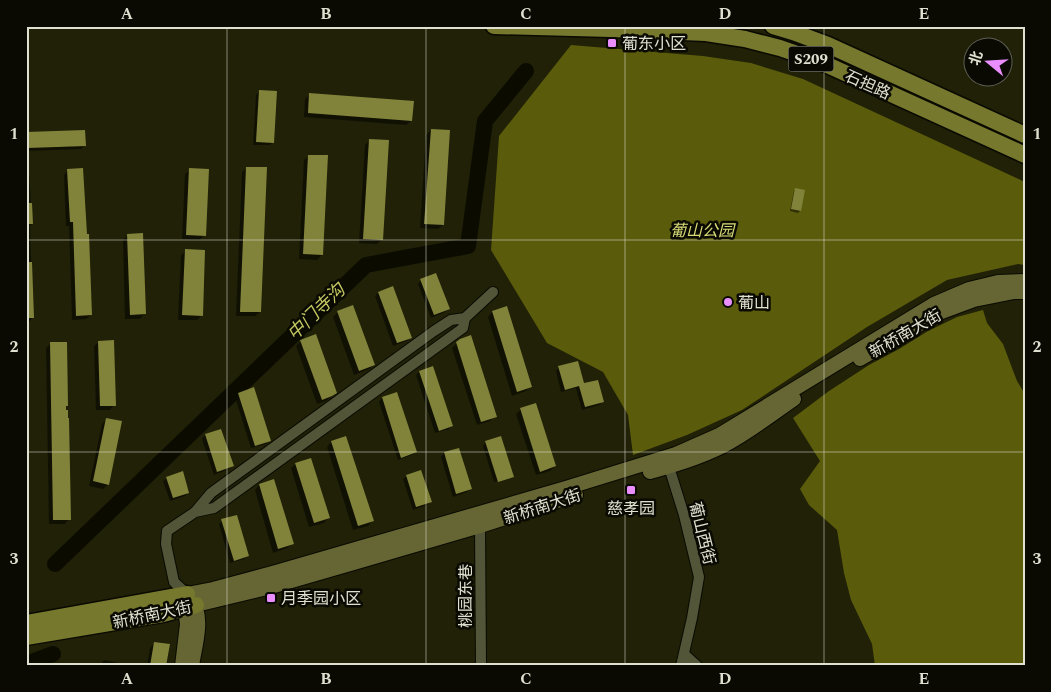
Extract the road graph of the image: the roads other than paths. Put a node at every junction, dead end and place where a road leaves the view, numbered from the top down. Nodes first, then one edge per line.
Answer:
1 (494, 26) edge
2 (773, 26) edge
3 (526, 27) edge
4 (1025, 135) edge
5 (1025, 155) edge
6 (1025, 281) edge
7 (493, 292) dead end
8 (1025, 292) edge
9 (465, 318) junction
10 (669, 467) junction
11 (194, 512) junction
12 (480, 526) junction
13 (189, 602) junction
14 (26, 623) edge
15 (26, 637) edge
16 (684, 654) junction
17 (182, 666) edge
18 (192, 666) edge
19 (481, 666) edge
20 (681, 666) edge
21 (697, 666) edge

1 - 3 main road, 石担路 / S209
2 - 4 main road, 石担路 / S209
3 - 5 main road, 石担路 / S209
6 - 13 main road, 新桥南大街
7 - 9 street
8 - 10 main road, 新桥南大街
9 - 11 street
9 - 11 street
10 - 12 main road, 新桥南大街
10 - 16 street, 葡山西街
11 - 13 street
12 - 13 main road, 新桥南大街
12 - 19 street, 桃园东巷
13 - 14 main road, 新桥南大街
13 - 15 main road, 新桥南大街
13 - 17 main road
13 - 18 main road
16 - 20 street, 葡山西街
16 - 21 street

